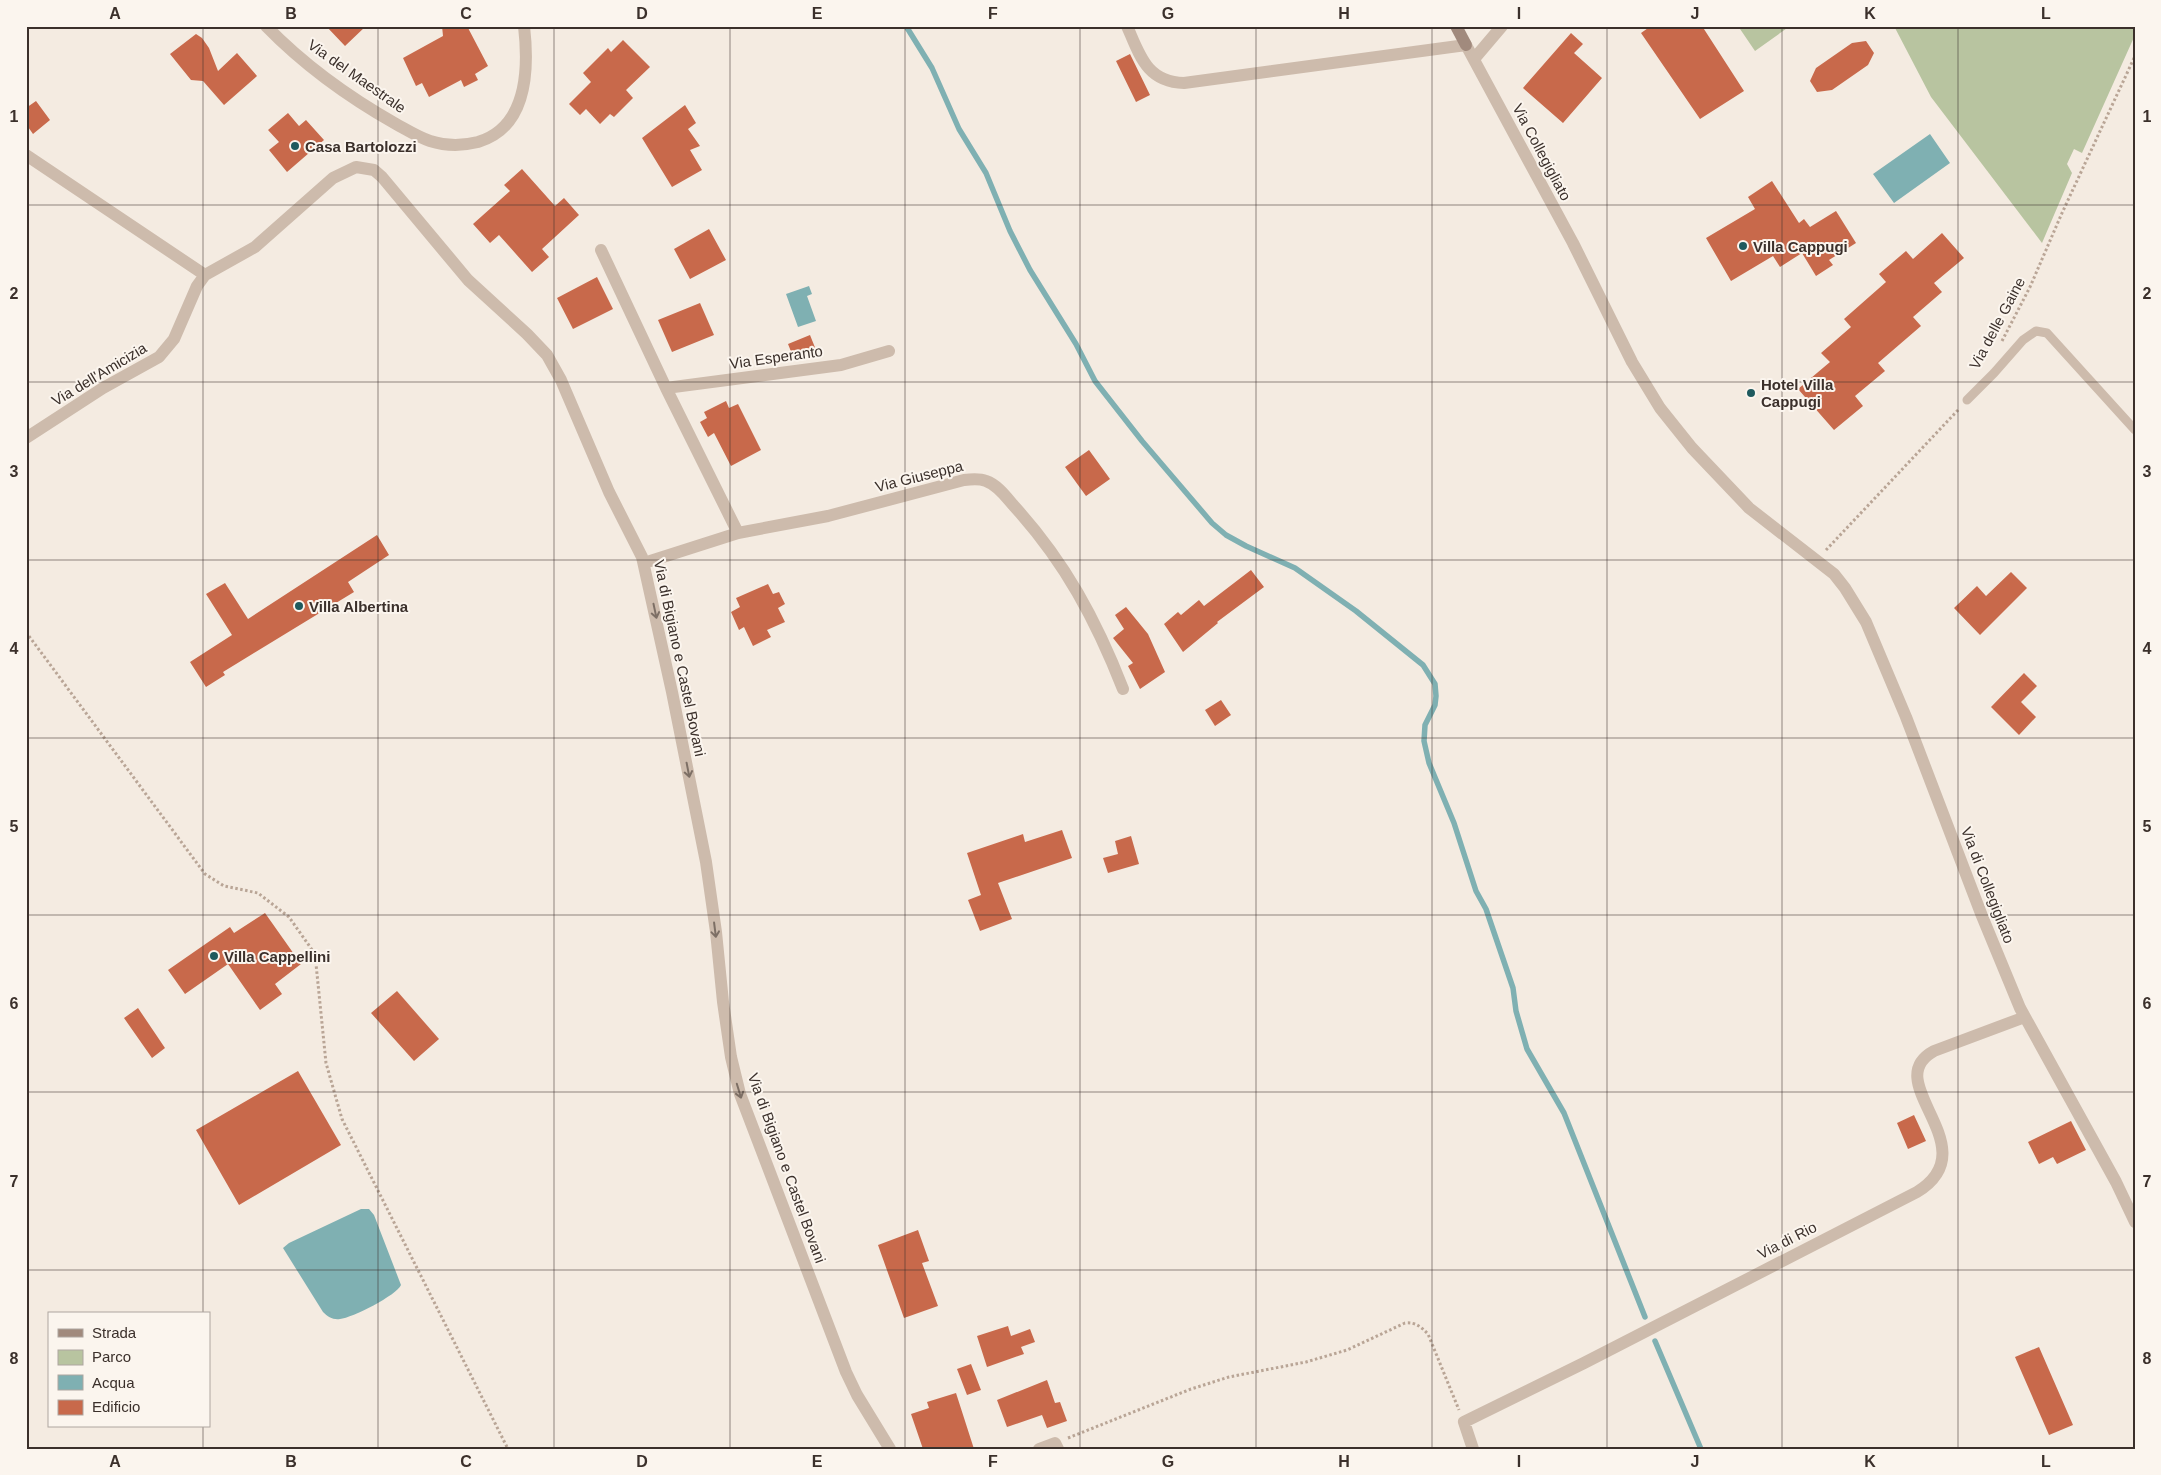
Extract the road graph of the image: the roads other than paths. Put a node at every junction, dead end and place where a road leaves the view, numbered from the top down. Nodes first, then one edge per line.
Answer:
1 (266, 26) edge
2 (524, 26) edge
3 (1127, 26) edge
4 (1456, 26) edge
5 (1502, 26) edge
6 (1466, 45) junction
7 (1474, 60) junction
8 (26, 155) edge
9 (601, 250) dead end
10 (205, 275) junction
11 (889, 351) dead end
12 (666, 388) junction
13 (1967, 400) road end
14 (2135, 430) edge
15 (26, 438) edge
16 (738, 533) junction
17 (1818, 560) joint
18 (644, 563) junction
19 (1123, 689) dead end
20 (2025, 1016) junction
21 (2135, 1222) edge
22 (1057, 1446) edge
23 (890, 1449) edge
24 (1039, 1449) edge
25 (1473, 1449) edge

1 - 2 street, Via del Maestrale
3 - 6 street
4 - 6 street
5 - 7 street
6 - 7 street, Via Collegigliato
7 - 17 street, Via Collegigliato
8 - 10 street
9 - 12 street
10 - 15 street, Via dell'Amicizia
10 - 18 street, Via di Bigiano e Castel Bovani
11 - 12 street, Via Esperanto
12 - 16 street
13 - 14 lane
16 - 18 street, Via Giuseppa
16 - 19 street, Via Giuseppa
17 - 20 street, Via di Collegigliato
18 -> 23 street, Via di Bigiano e Castel Bovani
20 - 21 street, Via di Collegigliato
20 - 25 street, Via di Rio
22 - 24 street

